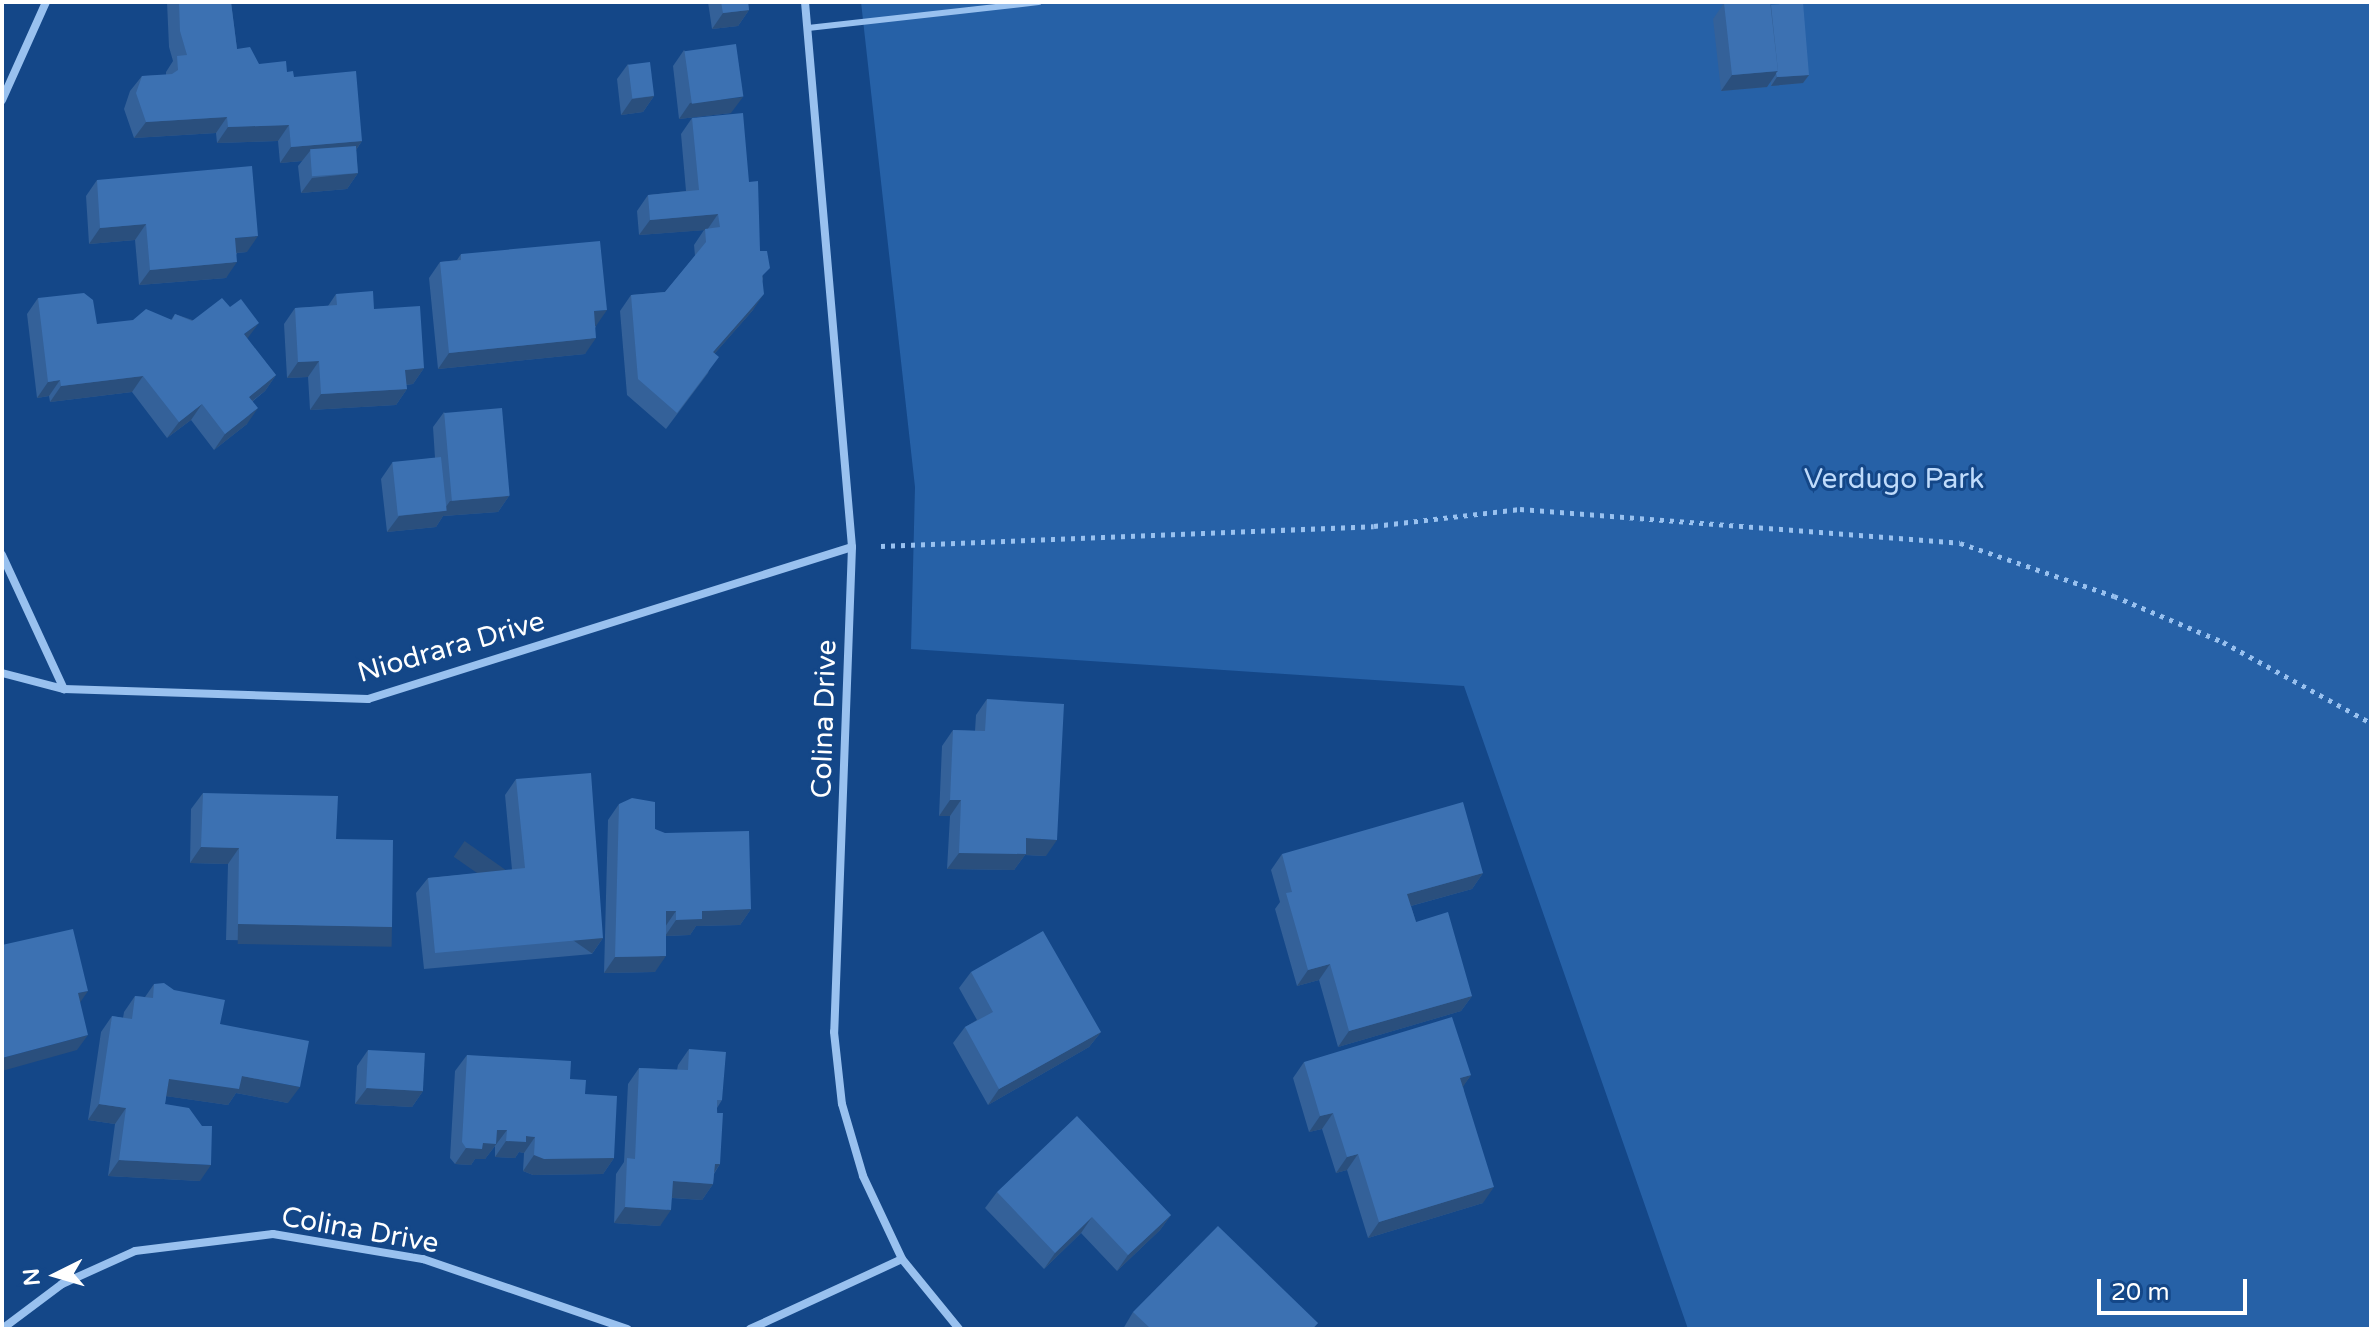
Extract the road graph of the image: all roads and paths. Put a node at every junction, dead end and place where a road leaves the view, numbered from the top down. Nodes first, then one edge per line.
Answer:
1 (46, 2) edge
2 (805, 2) edge
3 (1039, 2) edge
4 (808, 28) junction
5 (2, 100) edge
6 (852, 547) junction
7 (2, 555) edge
8 (2, 673) edge
9 (64, 689) junction
10 (2371, 723) edge
11 (902, 1259) junction
12 (2, 1329) edge
13 (627, 1329) edge
14 (750, 1329) edge
15 (959, 1329) edge

1 - 5 street
2 - 4 street, Colina Drive
3 - 4 lane
4 - 6 street, Colina Drive
6 - 9 street, Niodrara Drive
6 - 10 path
6 - 11 street, Colina Drive
7 - 9 street
8 - 9 street, Niodrara Drive
11 - 14 street
11 - 15 street, Colina Drive
12 - 13 street, Colina Drive

